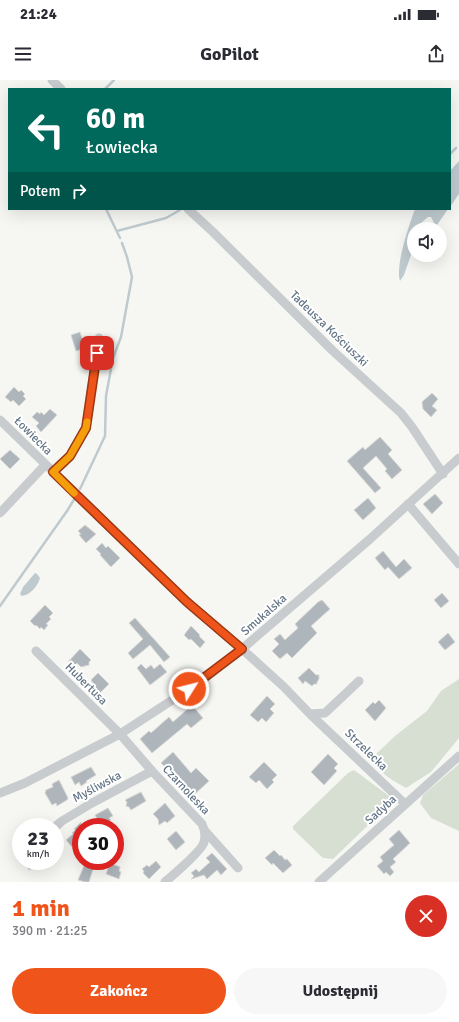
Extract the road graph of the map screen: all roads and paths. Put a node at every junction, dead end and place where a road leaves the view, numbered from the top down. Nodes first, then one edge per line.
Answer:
1 (52, 80) edge
2 (60, 88) edge
3 (189, 210) edge
4 (99, 338) dead end
5 (0, 420) edge
6 (459, 458) edge
7 (45, 465) junction
8 (53, 472) junction
9 (443, 474) junction
10 (408, 504) junction
11 (0, 512) edge
12 (459, 564) edge
13 (242, 649) junction
14 (36, 650) dead end
15 (360, 682) dead end
16 (310, 714) junction
17 (120, 734) junction
18 (459, 756) edge
19 (152, 771) junction
20 (0, 792) edge
21 (405, 804) junction
22 (64, 820) edge
23 (205, 832) junction
24 (238, 868) dead end
25 (165, 882) edge
26 (319, 882) edge

1 - 2 street
3 - 9 street, Tadeusza Kościuszki
4 - 8 street
5 - 7 street, Łowiecka
6 - 9 street, Smukalska
7 - 8 street, Łowiecka
7 - 11 street
8 - 13 street, Łowiecka
9 - 10 street, Smukalska
10 - 12 street
10 - 13 street, Smukalska
13 - 16 street, Strzelecka
13 - 17 street, Smukalska
14 - 17 street, Hubertusa
15 - 16 street
16 - 21 street, Strzelecka
17 - 19 street, Czarnoleska
17 - 20 street, Smukalska
18 - 21 street, Sadyba
19 - 22 street, Myśliwska
19 - 23 street, Czarnoleska
21 - 26 street, Sadyba
23 - 24 street
23 - 25 street, Czarnoleska

